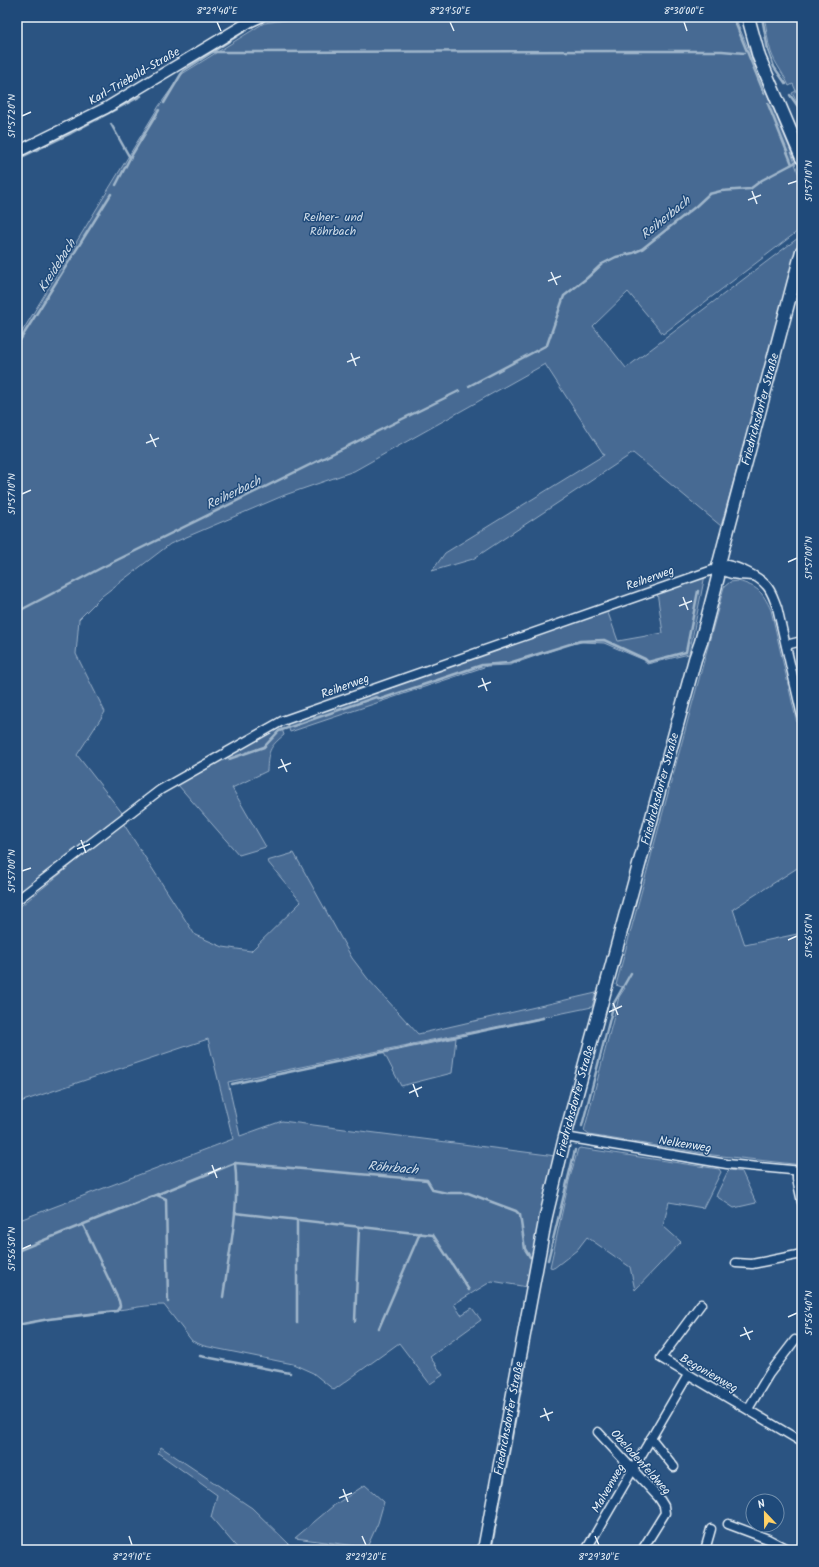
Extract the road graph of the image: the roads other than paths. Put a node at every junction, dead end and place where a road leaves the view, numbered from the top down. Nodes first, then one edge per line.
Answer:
1 (260, 17) edge
2 (748, 17) edge
3 (17, 152) edge
4 (801, 156) edge
5 (802, 252) edge
6 (718, 568) junction
7 (802, 641) edge
8 (786, 645) junction
9 (802, 716) edge
10 (17, 900) edge
11 (565, 1137) junction
12 (800, 1171) edge
13 (802, 1202) edge
14 (802, 1254) edge
15 (736, 1263) dead end
16 (701, 1304) dead end
17 (795, 1340) dead end
18 (688, 1375) junction
19 (748, 1409) junction
20 (598, 1432) dead end
21 (651, 1438) junction
22 (802, 1442) edge
23 (674, 1467) dead end
24 (632, 1471) junction
25 (728, 1524) dead end
26 (711, 1528) dead end
27 (484, 1550) edge
28 (586, 1550) edge
29 (642, 1550) edge
30 (705, 1550) edge
31 (789, 1550) edge

1 - 3 street, Karl-Triebold-Straße
2 - 4 main road
5 - 6 main road, Friedrichsdorfer Straße
6 - 8 street
6 - 10 street, Reiherweg
6 - 11 main road, Friedrichsdorfer Straße
7 - 8 street
8 - 9 street
11 - 12 street, Nelkenweg
11 - 27 main road, Friedrichsdorfer Straße
12 - 13 street
14 - 15 street
16 - 18 street, Begonienweg
17 - 19 street
18 - 19 street, Begonienweg
18 - 21 street, Malvenweg
19 - 22 street, Begonienweg
20 - 24 street, Obelodenfeldweg
21 - 23 street
21 - 24 street, Malvenweg
24 - 28 street, Malvenweg
24 - 29 street, Obelodenfeldweg
25 - 31 street
26 - 30 street

